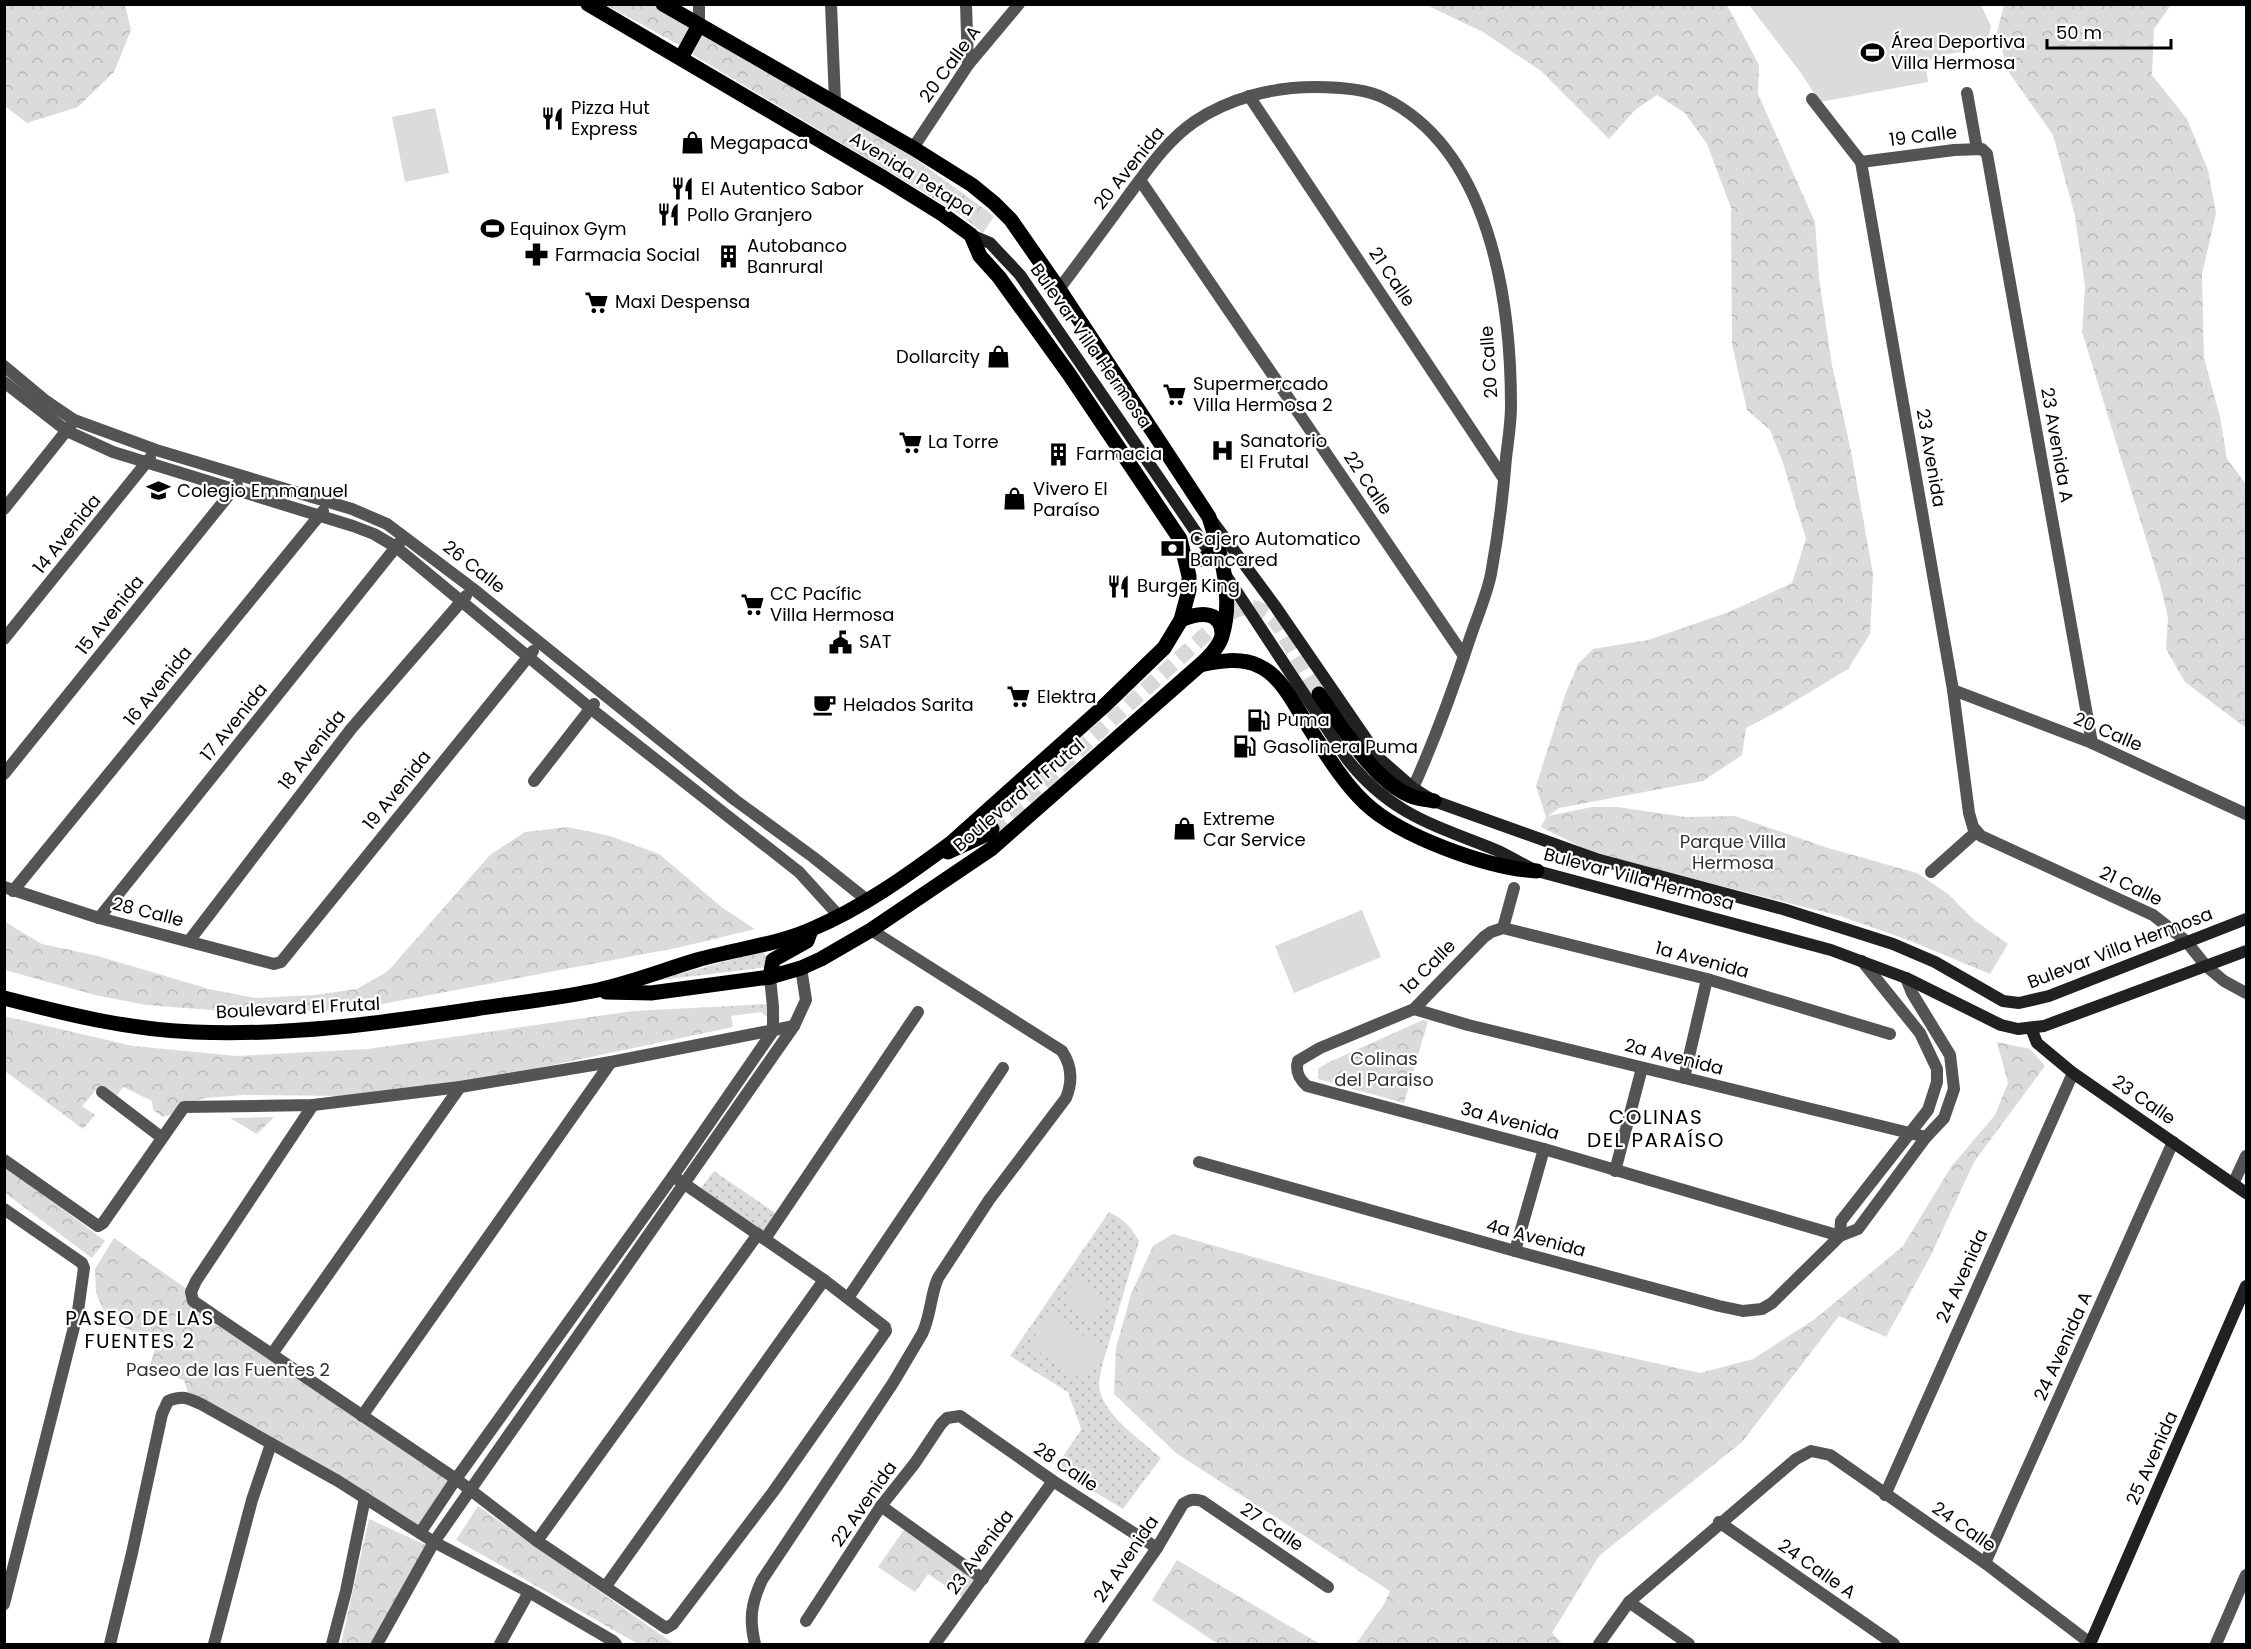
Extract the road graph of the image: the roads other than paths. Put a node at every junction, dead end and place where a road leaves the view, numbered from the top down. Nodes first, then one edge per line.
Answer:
1 (588, 4) edge
2 (663, 4) edge
3 (699, 4) edge
4 (831, 4) edge
5 (966, 4) edge
6 (1019, 4) edge
7 (699, 25) junction
8 (681, 58) junction
9 (968, 65) junction
10 (1967, 93) dead end
11 (1249, 96) junction
12 (1812, 99) dead end
13 (835, 101) junction
14 (913, 148) junction
15 (1982, 151) junction
16 (1861, 162) junction
17 (1140, 180) junction
18 (971, 235) junction
19 (1059, 289) junction
20 (5, 368) edge
21 (4, 382) edge
22 (70, 426) junction
23 (156, 450) junction
24 (146, 464) junction
25 (242, 477) junction
26 (1504, 479) junction
27 (233, 489) junction
28 (330, 503) junction
29 (4, 509) edge
30 (320, 516) junction
31 (1209, 517) junction
32 (405, 536) junction
33 (1218, 546) junction
34 (396, 547) junction
35 (1186, 559) junction
36 (472, 588) junction
37 (461, 602) junction
38 (1181, 620) junction
39 (1222, 637) junction
40 (4, 639) edge
41 (539, 643) junction
42 (529, 655) junction
43 (1464, 656) junction
44 (1200, 665) junction
45 (1953, 690) junction
46 (601, 694) junction
47 (1319, 694) tunnel mouth
48 (590, 708) junction
49 (2092, 743) junction
50 (4, 774) edge
51 (534, 781) dead end
52 (1413, 788) junction
53 (1434, 801) junction
54 (2247, 814) edge
55 (992, 829) tunnel mouth
56 (1978, 834) junction
57 (924, 863) junction
58 (1532, 869) junction
59 (1931, 872) dead end
60 (1514, 888) dead end
61 (9, 889) edge
62 (867, 900) junction
63 (838, 916) junction
64 (99, 918) junction
65 (2247, 919) edge
66 (1503, 928) junction
67 (811, 930) junction
68 (871, 930) junction
69 (189, 941) junction
70 (2186, 941) junction
71 (2247, 951) edge
72 (284, 960) joint
73 (1862, 962) junction
74 (2206, 966) junction
75 (801, 968) junction
76 (770, 977) junction
77 (1906, 978) junction
78 (1707, 979) junction
79 (594, 991) junction
80 (2247, 993) edge
81 (4, 998) edge
82 (1414, 1009) junction
83 (918, 1012) dead end
84 (794, 1026) junction
85 (2031, 1028) junction
86 (773, 1031) junction
87 (1890, 1034) dead end
88 (611, 1062) junction
89 (1003, 1068) dead end
90 (1642, 1068) junction
91 (2073, 1073) junction
92 (1684, 1078) junction
93 (1307, 1086) joint
94 (460, 1087) junction
95 (102, 1092) dead end
96 (313, 1105) junction
97 (1907, 1134) junction
98 (161, 1137) junction
99 (1926, 1137) junction
100 (2173, 1143) junction
101 (1544, 1149) junction
102 (2247, 1156) edge
103 (4, 1160) edge
104 (1199, 1162) dead end
105 (1615, 1171) junction
106 (673, 1176) junction
107 (685, 1184) junction
108 (2233, 1184) junction
109 (2247, 1193) edge
110 (4, 1209) edge
111 (1840, 1236) junction
112 (762, 1237) junction
113 (1515, 1251) junction
114 (824, 1280) junction
115 (2247, 1286) edge
116 (848, 1298) junction
117 (272, 1354) junction
118 (957, 1415) joint
119 (362, 1416) junction
120 (271, 1444) junction
121 (456, 1479) junction
122 (1053, 1481) junction
123 (471, 1491) junction
124 (1885, 1495) junction
125 (365, 1497) junction
126 (1194, 1499) joint
127 (881, 1506) junction
128 (1719, 1522) junction
129 (420, 1533) junction
130 (537, 1541) junction
131 (434, 1542) junction
132 (1156, 1548) junction
133 (1985, 1563) junction
134 (2247, 1575) edge
135 (983, 1579) junction
136 (606, 1586) junction
137 (1328, 1587) dead end
138 (529, 1592) junction
139 (1629, 1602) junction
140 (4, 1604) edge
141 (806, 1621) dead end
142 (110, 1644) edge
143 (214, 1644) edge
144 (332, 1644) edge
145 (377, 1644) edge
146 (501, 1644) edge
147 (616, 1644) edge
148 (755, 1644) edge
149 (935, 1644) edge
150 (1090, 1644) edge
151 (1599, 1644) edge
152 (1689, 1644) edge
153 (1894, 1644) edge
154 (2090, 1644) edge
155 (2216, 1644) edge

1 - 8 main road, Avenida Petapa
2 - 7 main road, Avenida Petapa
3 - 7 street
4 - 13 street
5 - 9 street
6 - 9 street, 20 Calle A
7 - 8 main road
7 - 13 main road, Avenida Petapa
8 - 18 main road, Avenida Petapa
9 - 14 street, 20 Calle A
10 - 15 street, 23 Avenida A
11 - 17 street, 20 Avenida
11 - 26 street, 21 Calle
11 - 26 street, 20 Calle
12 - 16 street, 23 Avenida
13 - 14 main road, Avenida Petapa
14 - 19 main road, Avenida Petapa
15 - 16 street, 19 Calle
15 - 49 street, 23 Avenida A
16 - 45 street, 23 Avenida
17 - 19 street, 20 Avenida
17 - 43 street, 22 Calle
18 - 35 main road, Avenida Petapa
18 - 58 main road, Bulevar Villa Hermosa
19 - 31 main road, Avenida Petapa
20 - 22 street, 26 Calle
21 - 22 street, 26 Calle
22 - 23 street, 26 Calle
22 - 24 street, 26 Calle
22 - 29 street
23 - 24 street, 14 Avenida
23 - 25 street, 26 Calle
24 - 27 street, 26 Calle
24 - 40 street, 14 Avenida
25 - 27 street, 15 Avenida
25 - 28 street, 26 Calle
26 - 43 street, 20 Calle
27 - 30 street, 26 Calle
27 - 50 street, 15 Avenida
28 - 30 street, 16 Avenida
28 - 32 street, 26 Calle
30 - 34 street, 26 Calle
30 - 61 street, 16 Avenida
31 - 33 main road, Boulevard El Frutal
31 - 52 main road, Bulevar Villa Hermosa
32 - 34 street, 17 Avenida
32 - 36 street, 26 Calle
33 - 35 main road
33 - 39 main road, Boulevard El Frutal
34 - 37 street, 26 Calle
34 - 64 street, 17 Avenida
35 - 38 main road, Boulevard El Frutal
36 - 37 street, 18 Avenida
36 - 41 street, 26 Calle
37 - 42 street, 26 Calle
37 - 69 street, 18 Avenida
38 - 39 main road
38 - 57 main road, Boulevard El Frutal
39 - 44 main road, Boulevard El Frutal
41 - 42 street, 19 Avenida
41 - 46 street, 26 Calle
42 - 48 street, 26 Calle
42 - 72 street, 19 Avenida
43 - 52 street, 20 Calle
44 - 58 main road
44 - 68 main road, Boulevard El Frutal
45 - 49 street, 20 Calle
45 - 56 street, 23 Avenida
46 - 48 street
46 - 62 street, 26 Calle
47 - 53 main road
48 - 51 street
48 - 63 street, 26 Calle
49 - 54 street, 20 Calle
52 - 53 main road, Bulevar Villa Hermosa
53 - 70 main road, Bulevar Villa Hermosa
55 - 57 main road
56 - 59 street
56 - 70 street, 21 Calle
57 - 62 main road, Boulevard El Frutal
58 - 73 main road, Bulevar Villa Hermosa
60 - 66 street
61 - 64 street, 28 Calle
62 - 63 main road, Boulevard El Frutal
63 - 67 main road, Boulevard El Frutal
64 - 69 street, 28 Calle
65 - 70 main road, Bulevar Villa Hermosa
66 - 78 street, 1a Avenida
66 - 82 street, 1a Calle
67 - 76 main road
67 - 79 main road, Boulevard El Frutal
68 - 75 main road, Boulevard El Frutal
68 - 148 street
69 - 72 street, 28 Calle
70 - 74 street, 21 Calle
71 - 74 main road, Bulevar Villa Hermosa
73 - 77 main road, Bulevar Villa Hermosa
73 - 97 street, 4a Avenida
74 - 80 street, 21 Calle
74 - 85 main road, Bulevar Villa Hermosa
75 - 76 main road, Boulevard El Frutal
75 - 84 street
76 - 79 main road, Boulevard El Frutal
76 - 86 street
77 - 85 main road, Bulevar Villa Hermosa
77 - 99 street, 4a Avenida
78 - 87 street, 1a Avenida
78 - 92 street
79 - 81 main road, Boulevard El Frutal
82 - 90 street, 2a Avenida
82 - 93 street, 1a Calle
83 - 112 street
84 - 86 street
84 - 107 street
85 - 91 main road, 23 Calle
86 - 88 street
86 - 106 street
88 - 94 street
88 - 119 street
89 - 116 street
90 - 92 street, 2a Avenida
90 - 105 street
91 - 100 main road, 23 Calle
91 - 124 street, 24 Avenida
92 - 97 street, 2a Avenida
93 - 101 street, 3a Avenida
94 - 96 street
94 - 117 street
95 - 98 street
96 - 98 street
96 - 117 street
97 - 99 street, 2a Avenida
97 - 111 street, 4a Avenida
98 - 103 street
99 - 111 street, 4a Avenida
100 - 108 main road, 23 Calle
100 - 133 street, 24 Avenida A
101 - 105 street, 3a Avenida
101 - 113 street
102 - 108 street
104 - 113 street, 4a Avenida
105 - 111 street, 3a Avenida
106 - 107 street
106 - 121 street
107 - 112 street
107 - 123 street
108 - 109 main road, 23 Calle
110 - 140 street
111 - 113 street, 4a Avenida
112 - 114 street
112 - 130 street
114 - 116 street
114 - 136 street
115 - 154 main road, 25 Avenida
116 - 136 street
117 - 119 street
118 - 122 street, 28 Calle
118 - 127 street, 22 Avenida
119 - 121 street
120 - 125 street
120 - 142 street
120 - 143 street
121 - 123 street
121 - 129 street
122 - 132 street, 28 Calle
122 - 135 street, 23 Avenida
123 - 130 street
123 - 131 street
124 - 128 street, 24 Calle
124 - 133 street, 24 Calle
125 - 129 street
125 - 144 street
126 - 132 street, 24 Avenida
126 - 137 street, 27 Calle
127 - 135 street
127 - 141 street, 22 Avenida
128 - 139 street
128 - 153 street, 24 Calle A
129 - 131 street
130 - 136 street
131 - 138 street
131 - 145 street
132 - 150 street, 24 Avenida
133 - 154 street, 24 Calle
134 - 155 street
135 - 149 street, 23 Avenida
138 - 146 street
138 - 147 street
139 - 151 street
139 - 152 street

